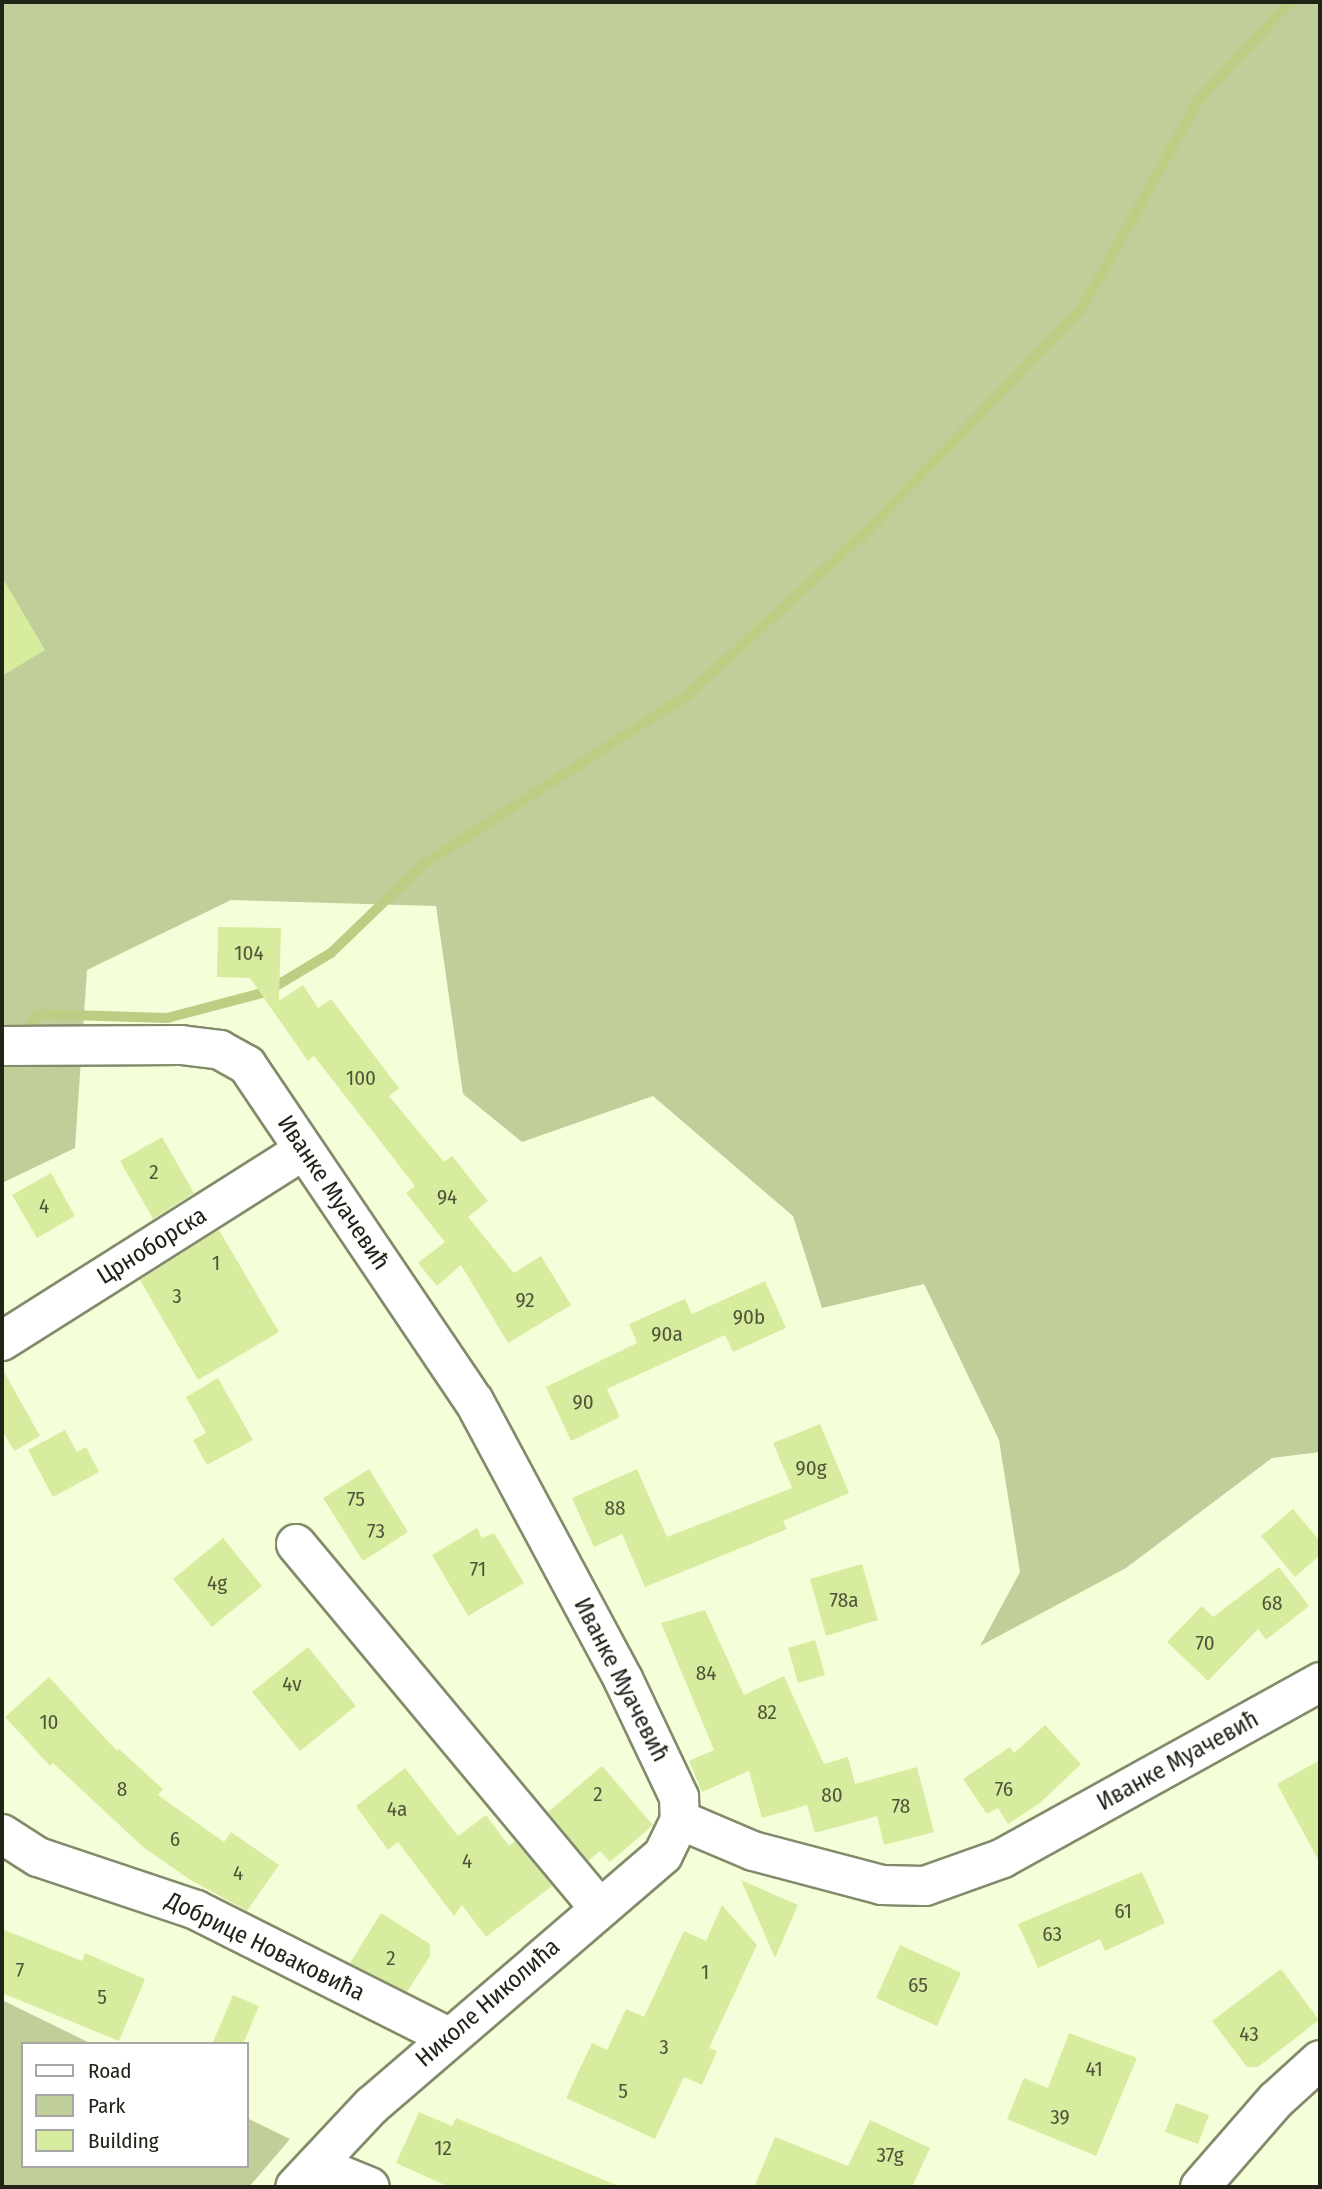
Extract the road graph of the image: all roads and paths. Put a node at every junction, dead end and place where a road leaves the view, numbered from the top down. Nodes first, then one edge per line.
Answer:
1 (2, 1046) edge
2 (302, 1151) junction
3 (2, 1341) edge
4 (296, 1544) dead end
5 (1320, 1682) edge
6 (680, 1820) junction
7 (2, 1834) edge
8 (598, 1907) junction
9 (449, 2037) junction
10 (1320, 2060) edge
11 (306, 2176) edge
12 (370, 2187) edge
13 (1200, 2187) edge

1 - 2 street, Иванке Муачевић
2 - 3 street, Црноборска
2 - 6 street, Иванке Муачевић
4 - 8 street
5 - 6 street, Иванке Муачевић
6 - 8 street, Николе Николића
7 - 9 street, Добрице Новаковића
8 - 9 street, Николе Николића
9 - 11 street, Николе Николића
10 - 13 street
11 - 12 street

